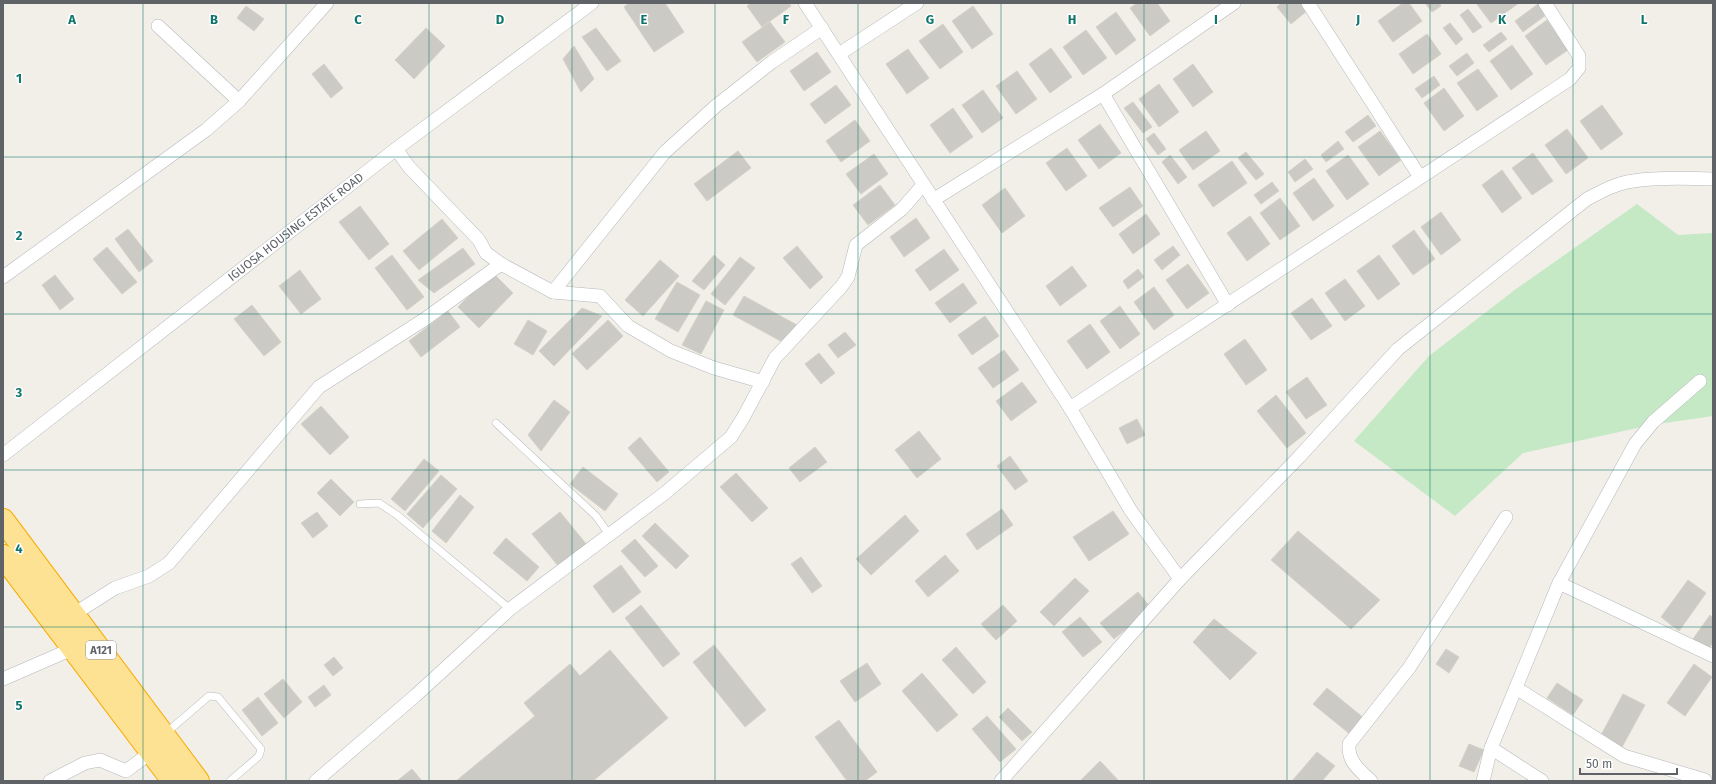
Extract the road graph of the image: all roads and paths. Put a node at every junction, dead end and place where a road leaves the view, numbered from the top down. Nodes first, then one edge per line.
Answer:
1 (327, 3) edge
2 (592, 3) edge
3 (805, 3) edge
4 (917, 3) edge
5 (1234, 3) edge
6 (1308, 3) edge
7 (1544, 3) edge
8 (158, 26) dead end
9 (822, 28) junction
10 (839, 54) junction
11 (1103, 94) junction
12 (239, 101) junction
13 (396, 149) junction
14 (1420, 177) junction
15 (1713, 179) edge
16 (923, 185) junction
17 (933, 200) junction
18 (501, 264) junction
19 (3, 278) edge
20 (553, 292) junction
21 (1228, 305) junction
22 (1700, 381) dead end
23 (763, 382) junction
24 (1070, 408) junction
25 (496, 423) dead end
26 (3, 455) edge
27 (360, 504) dead end
28 (1506, 517) dead end
29 (3, 520) edge
30 (610, 536) junction
31 (4, 559) edge
32 (1180, 579) junction
33 (1559, 583) junction
34 (510, 610) junction
35 (74, 614) junction
36 (72, 649) junction
37 (1713, 656) edge
38 (3, 679) edge
39 (1516, 688) junction
40 (164, 735) junction
41 (1491, 748) junction
42 (150, 753) junction
43 (1705, 780) dead end
44 (50, 781) edge
45 (173, 781) edge
46 (198, 781) edge
47 (230, 781) edge
48 (316, 781) edge
49 (1001, 781) edge
50 (1371, 781) edge
51 (1483, 781) edge
52 (1542, 781) edge

1 - 12 street
2 - 13 street, IGUOSA HOUSING ESTATE ROAD
3 - 9 street
4 - 10 street
5 - 11 street
6 - 14 street
7 - 14 street
8 - 12 street
9 - 10 street
9 - 20 street
10 - 16 street
11 - 17 street
11 - 21 street
12 - 19 street
13 - 18 street
13 - 26 street, IGUOSA HOUSING ESTATE ROAD
14 - 21 street
15 - 32 street
16 - 17 street
16 - 23 street
17 - 24 street
18 - 20 street
18 - 35 street
20 - 23 street
21 - 24 street
22 - 33 street
23 - 30 street
24 - 32 street
25 - 30 lane
27 - 34 lane
28 - 50 street
29 - 35 highway, A121
30 - 34 street
31 - 36 highway, A121
32 - 49 street
33 - 37 street
33 - 39 street
34 - 48 street
35 - 40 highway, A121
36 - 38 street
36 - 42 highway, A121
39 - 41 street
39 - 43 street
40 - 46 highway, A121
40 - 47 lane
41 - 51 street
41 - 52 street
42 - 44 street
42 - 45 highway, A121

